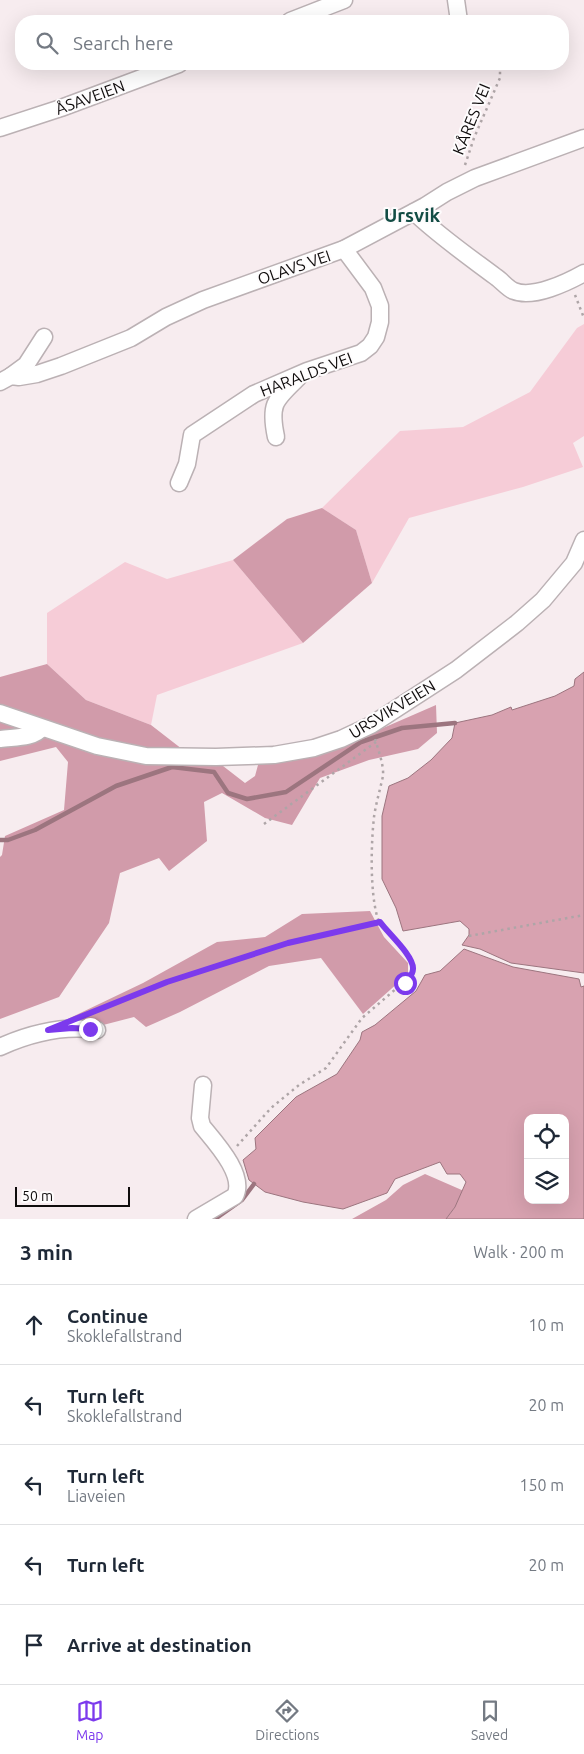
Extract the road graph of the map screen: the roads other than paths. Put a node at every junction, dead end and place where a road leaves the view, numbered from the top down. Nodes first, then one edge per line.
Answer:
1 (344, 0) edge
2 (456, 0) edge
3 (305, 15) edge
4 (458, 15) edge
5 (163, 70) edge
6 (0, 128) edge
7 (584, 138) edge
8 (414, 212) junction
9 (344, 249) junction
10 (584, 273) edge
11 (44, 337) dead end
12 (302, 375) junction
13 (6, 379) edge
14 (276, 436) dead end
15 (179, 483) dead end
16 (584, 540) edge
17 (579, 559) edge
18 (0, 713) edge
19 (42, 728) junction
20 (0, 739) edge
21 (97, 1030) dead end
22 (0, 1047) edge
23 (202, 1085) dead end
24 (196, 1219) edge

1 - 3 street
2 - 4 street
5 - 6 street, ÅSAVEIEN
7 - 8 street, OLAVS VEI
8 - 9 street, OLAVS VEI
8 - 10 street
9 - 12 street, HARALDS VEI
9 - 13 street, OLAVS VEI
11 - 13 street
12 - 14 street
12 - 15 street, HARALDS VEI
16 - 17 street, URSVIKVEIEN
17 - 19 street, URSVIKVEIEN
18 - 19 street, URSVIKVEIEN
19 - 20 street
21 - 22 street
23 - 24 street

